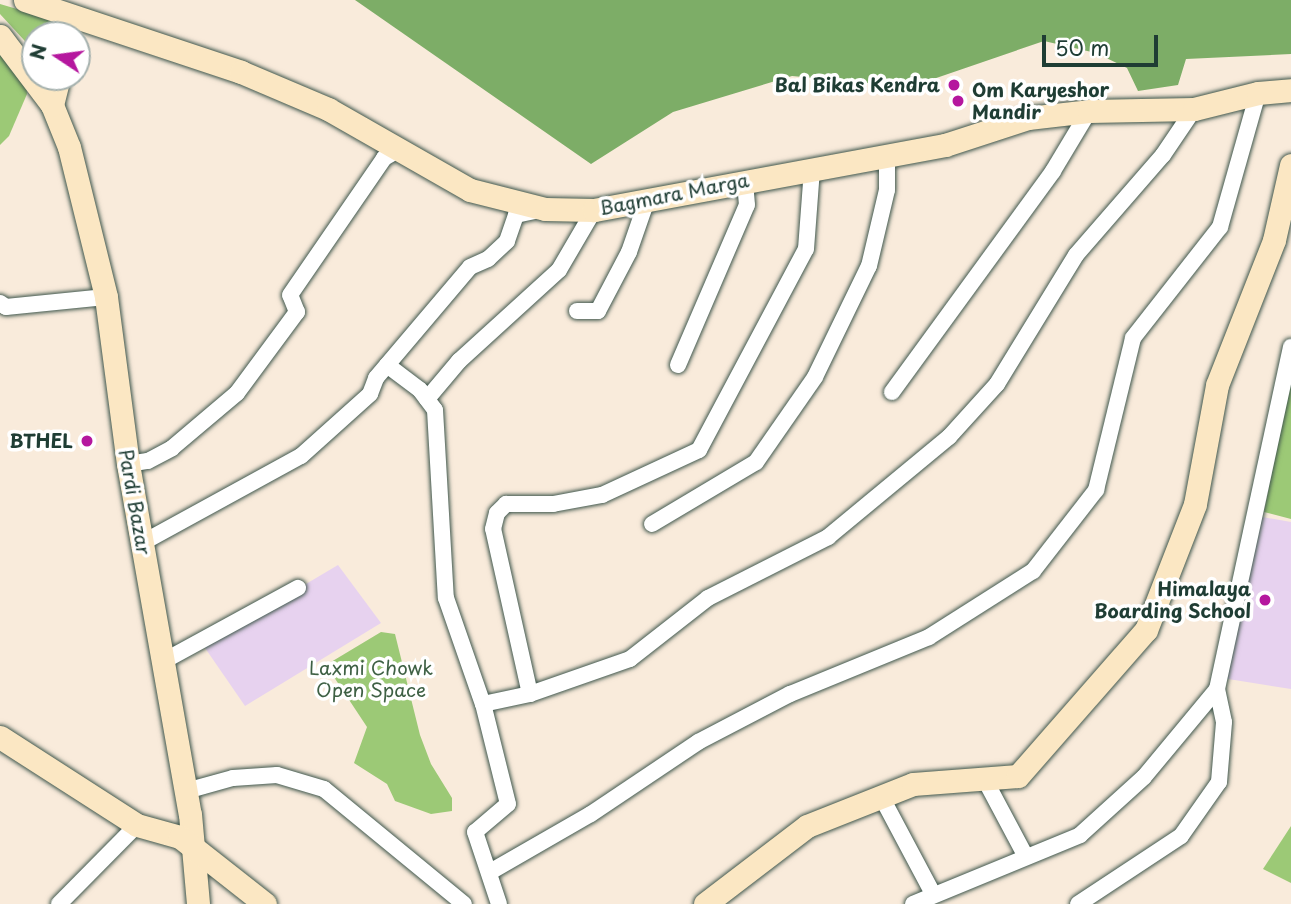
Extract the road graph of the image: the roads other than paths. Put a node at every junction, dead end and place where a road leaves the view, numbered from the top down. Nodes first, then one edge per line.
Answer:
1 (25, 0) edge
2 (69, 21) edge
3 (91, 30) edge
4 (0, 36) edge
5 (1291, 90) edge
6 (56, 91) edge
7 (1258, 93) junction
8 (52, 105) junction
9 (1194, 108) junction
10 (1088, 111) junction
11 (396, 151) junction
12 (887, 155) junction
13 (1291, 165) edge
14 (812, 169) junction
15 (745, 181) junction
16 (647, 200) junction
17 (545, 209) junction
18 (594, 210) junction
19 (106, 297) junction
20 (0, 303) edge
21 (577, 312) dead end
22 (1291, 347) edge
23 (387, 365) junction
24 (678, 365) dead end
25 (892, 392) dead end
26 (427, 399) junction
27 (128, 464) junction
28 (652, 524) dead end
29 (142, 543) junction
30 (298, 588) dead end
31 (162, 662) junction
32 (1217, 690) junction
33 (530, 694) junction
34 (483, 704) junction
35 (0, 737) edge
36 (984, 778) junction
37 (186, 791) junction
38 (881, 796) junction
39 (137, 825) junction
40 (193, 847) junction
41 (1026, 857) junction
42 (489, 872) junction
43 (933, 894) junction
44 (197, 903) edge
45 (59, 904) edge
46 (265, 904) edge
47 (464, 904) edge
48 (499, 904) edge
49 (705, 904) edge
50 (913, 904) edge
51 (1077, 904) edge

1 - 2 main road, Bagmara Marga
3 - 11 main road, Bagmara Marga
4 - 8 main road, Pardi Bazar
5 - 7 main road, Bagmara Marga
6 - 8 main road
7 - 9 main road, Bagmara Marga
7 - 42 street
8 - 19 main road, Pardi Bazar
9 - 10 main road, Bagmara Marga
9 - 33 street
10 - 12 main road, Bagmara Marga
10 - 25 street
11 - 17 main road, Bagmara Marga
11 - 27 street
12 - 14 main road, Bagmara Marga
12 - 28 street
13 - 36 main road
14 - 15 main road, Bagmara Marga
14 - 33 street
15 - 16 main road, Bagmara Marga
15 - 24 street
16 - 18 main road, Bagmara Marga
16 - 21 street
17 - 18 main road, Bagmara Marga
17 - 23 street
18 - 26 street
19 - 20 street
19 - 27 main road, Pardi Bazar
22 - 32 street
23 - 26 street
23 - 29 street
26 - 34 street
27 - 29 main road, Pardi Bazar
29 - 31 main road, Pardi Bazar
30 - 31 street
31 - 37 main road, Pardi Bazar
32 - 41 street
32 - 51 street
33 - 34 street
34 - 42 street
35 - 39 main road
36 - 38 main road
36 - 41 street
37 - 40 main road, Pardi Bazar
37 - 47 street
38 - 43 street
38 - 49 main road
39 - 40 main road
39 - 45 street
40 - 44 main road, Pardi Bazar
40 - 46 main road
41 - 43 street
42 - 48 street
43 - 50 street

